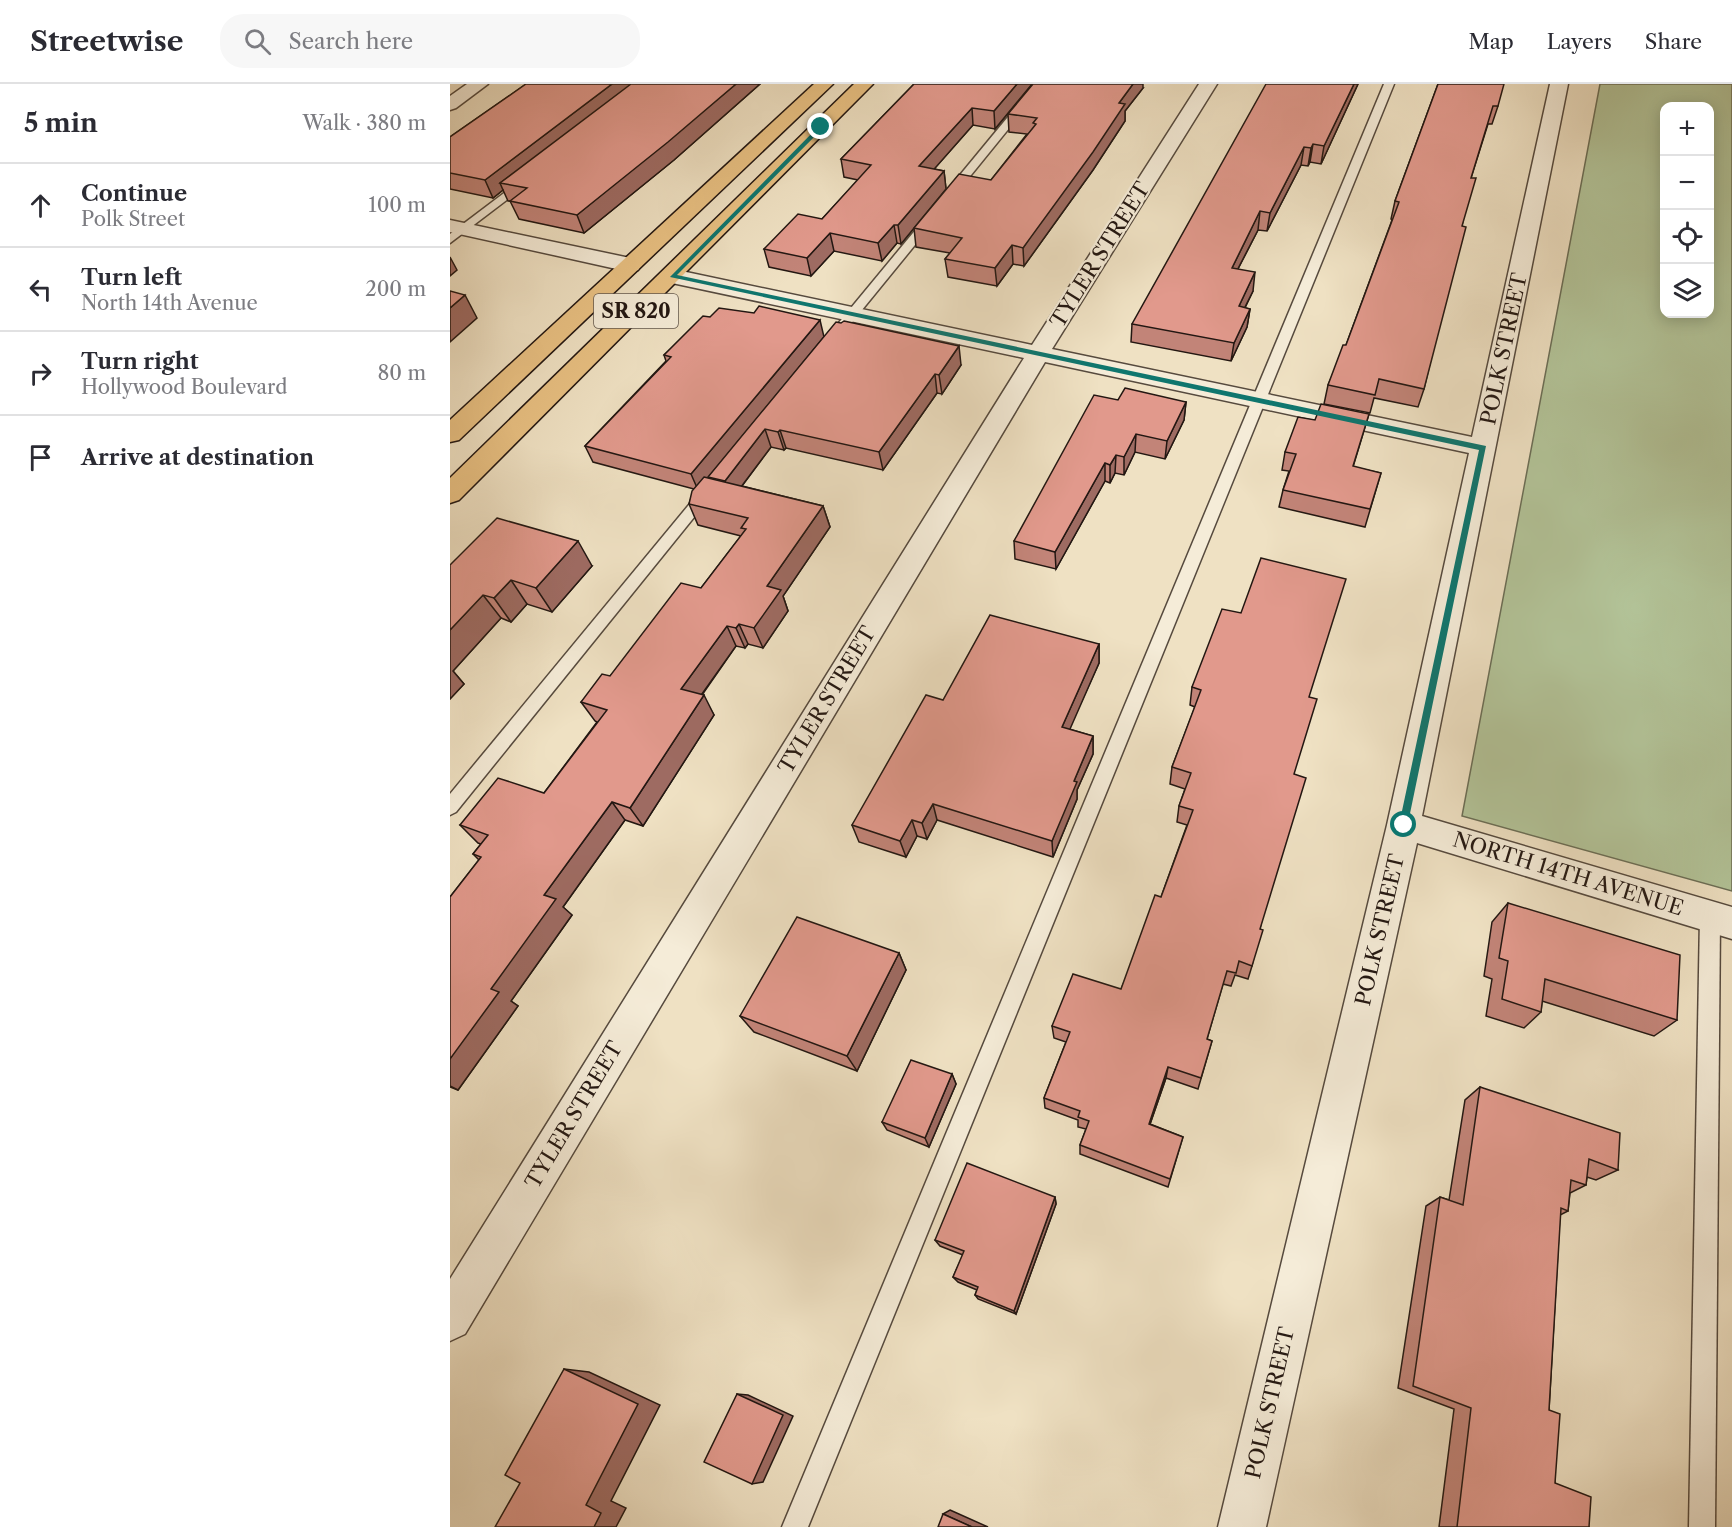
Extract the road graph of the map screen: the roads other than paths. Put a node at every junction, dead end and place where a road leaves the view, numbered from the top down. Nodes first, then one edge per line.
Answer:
1 (479, 84) edge
2 (824, 84) edge
3 (864, 84) edge
4 (1040, 84) edge
5 (1208, 84) edge
6 (1389, 84) edge
7 (1559, 84) edge
8 (450, 104) edge
9 (530, 178) edge
10 (455, 232) edge
11 (630, 266) junction
12 (672, 276) junction
13 (853, 313) junction
14 (823, 350) edge
15 (1039, 352) junction
16 (1259, 400) junction
17 (450, 434) edge
18 (1483, 448) junction
19 (719, 478) edge
20 (450, 494) edge
21 (450, 807) edge
22 (1404, 825) junction
23 (1721, 920) edge
24 (450, 1319) edge
25 (795, 1527) edge
26 (1242, 1527) edge
27 (1702, 1527) edge

1 - 8 street
2 - 11 main road, SR 820
3 - 12 main road, SR 820
4 - 13 lane
5 - 15 street, TYLER STREET
6 - 16 lane
7 - 18 street, POLK STREET
9 - 10 lane
10 - 11 street
11 - 17 main road, SR 820
12 - 13 street
12 - 20 main road, SR 820
13 - 14 lane
13 - 15 street
15 - 16 street
15 - 24 street, TYLER STREET
16 - 18 street
16 - 25 lane
18 - 22 street, POLK STREET
19 - 21 lane
22 - 23 street, NORTH 14TH AVENUE
22 - 26 street, POLK STREET
23 - 27 lane

